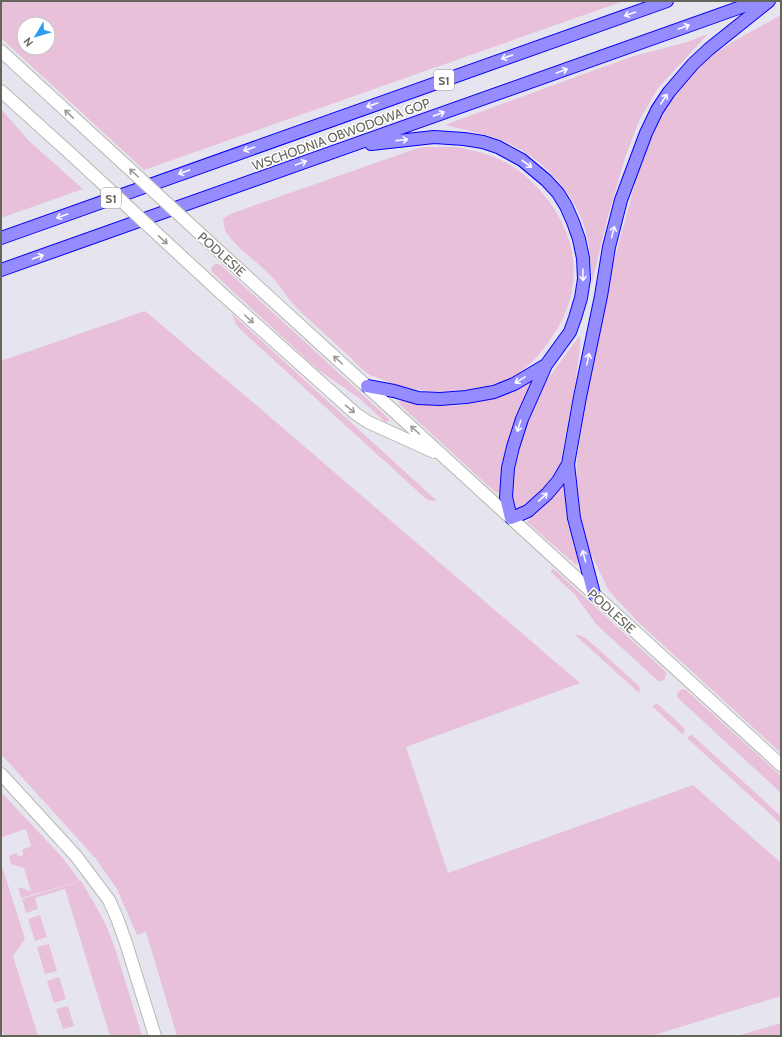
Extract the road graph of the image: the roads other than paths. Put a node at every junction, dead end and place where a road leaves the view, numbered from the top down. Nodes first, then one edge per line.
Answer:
1 (667, 1) edge
2 (758, 1) edge
3 (769, 1) edge
4 (1, 51) edge
5 (1, 91) edge
6 (350, 146) junction
7 (1, 238) edge
8 (1, 270) edge
9 (546, 365) junction
10 (367, 386) junction
11 (444, 456) junction
12 (568, 464) junction
13 (511, 518) junction
14 (594, 594) junction
15 (781, 765) edge
16 (1, 774) edge
17 (155, 1036) edge

1 -> 7 highway, WSCHODNIA OBWODOWA GOP / S1
6 -> 2 highway, WSCHODNIA OBWODOWA GOP / S1
12 -> 3 highway
10 -> 4 street, PODLESIE, bridge
5 -> 11 street, PODLESIE, bridge
8 -> 6 highway, WSCHODNIA OBWODOWA GOP / S1
6 -> 9 highway
9 -> 10 highway
9 -> 13 highway
11 -> 10 street, PODLESIE
11 - 13 street, PODLESIE
13 -> 12 highway
14 -> 12 highway
13 - 14 street, PODLESIE
14 - 15 street, PODLESIE
16 - 17 street

